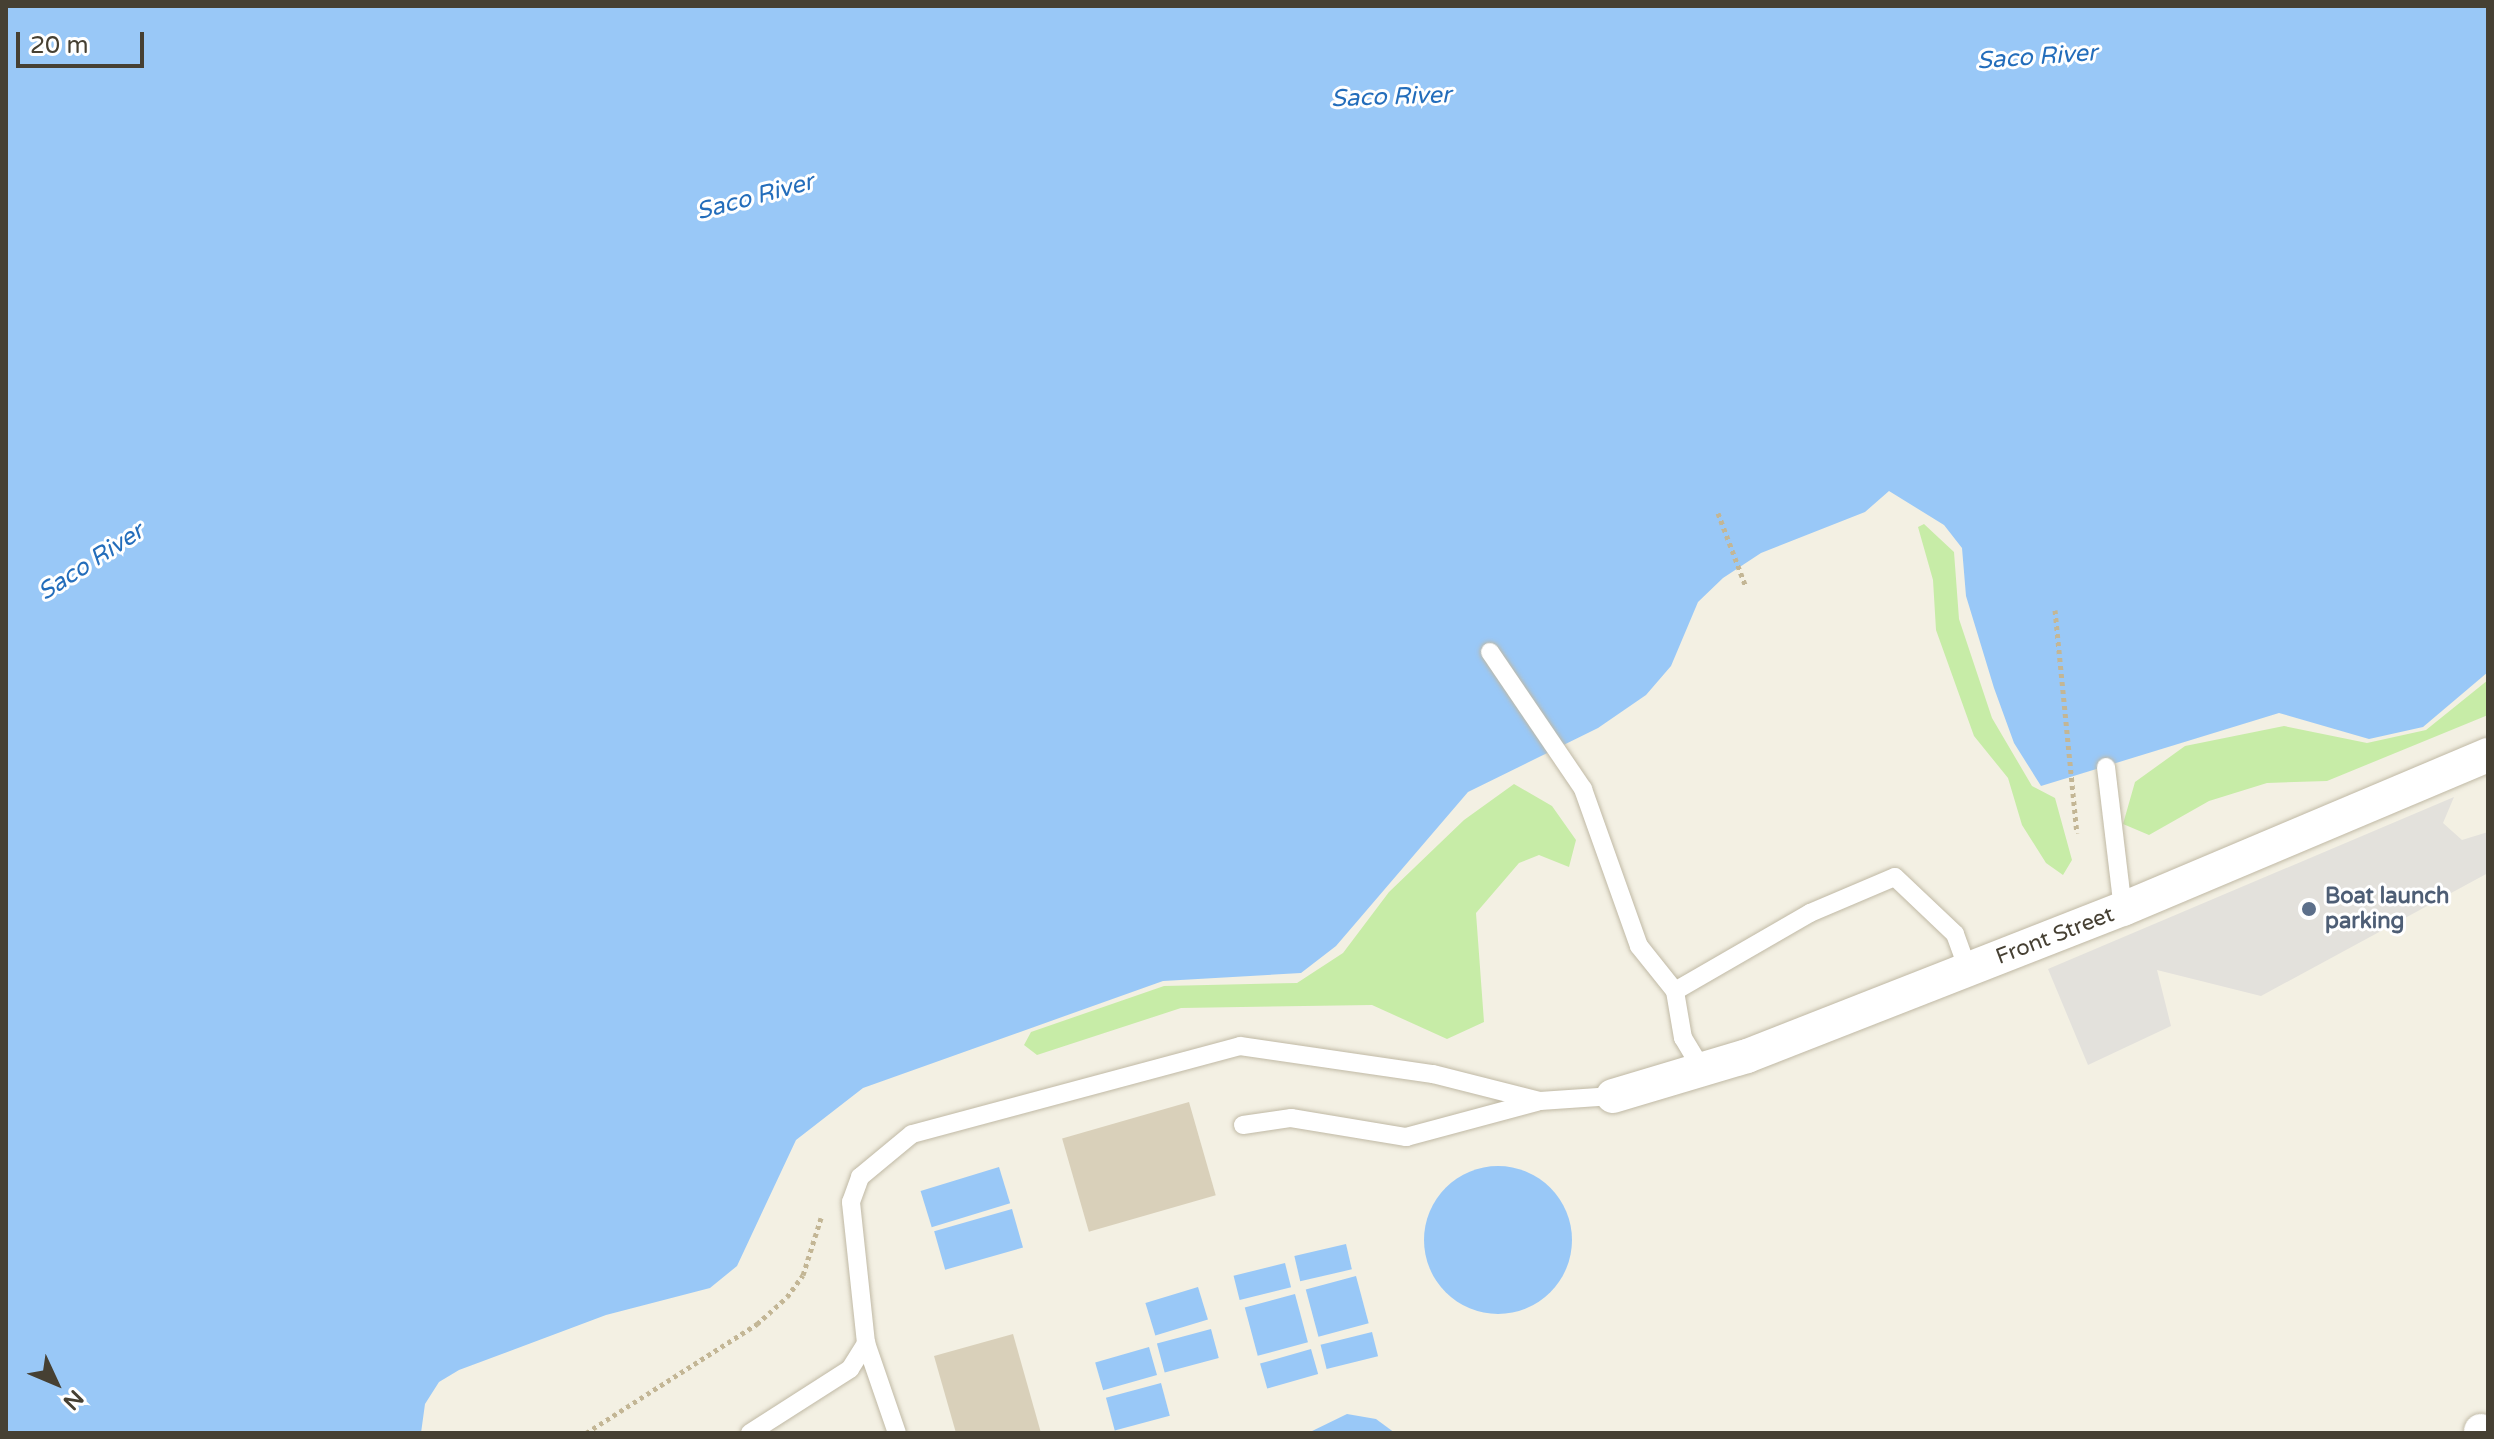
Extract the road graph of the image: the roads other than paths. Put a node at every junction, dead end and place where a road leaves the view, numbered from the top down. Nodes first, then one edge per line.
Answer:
1 (1490, 652) dead end
2 (2488, 755) edge
3 (2106, 767) dead end
4 (2123, 909) junction
5 (1968, 970) junction
6 (1675, 991) junction
7 (1703, 1071) junction
8 (1613, 1096) joint
9 (1540, 1101) junction
10 (1243, 1125) dead end
11 (866, 1343) junction
12 (750, 1433) edge
13 (897, 1433) edge

1 - 6 lane
2 - 4 street, Front Street
3 - 4 lane
4 - 5 street, Front Street
5 - 6 lane
5 - 7 street, Front Street
6 - 7 lane
7 - 8 street, Front Street
8 - 9 lane
9 - 10 lane
9 - 11 lane
11 - 12 lane
11 - 13 lane

